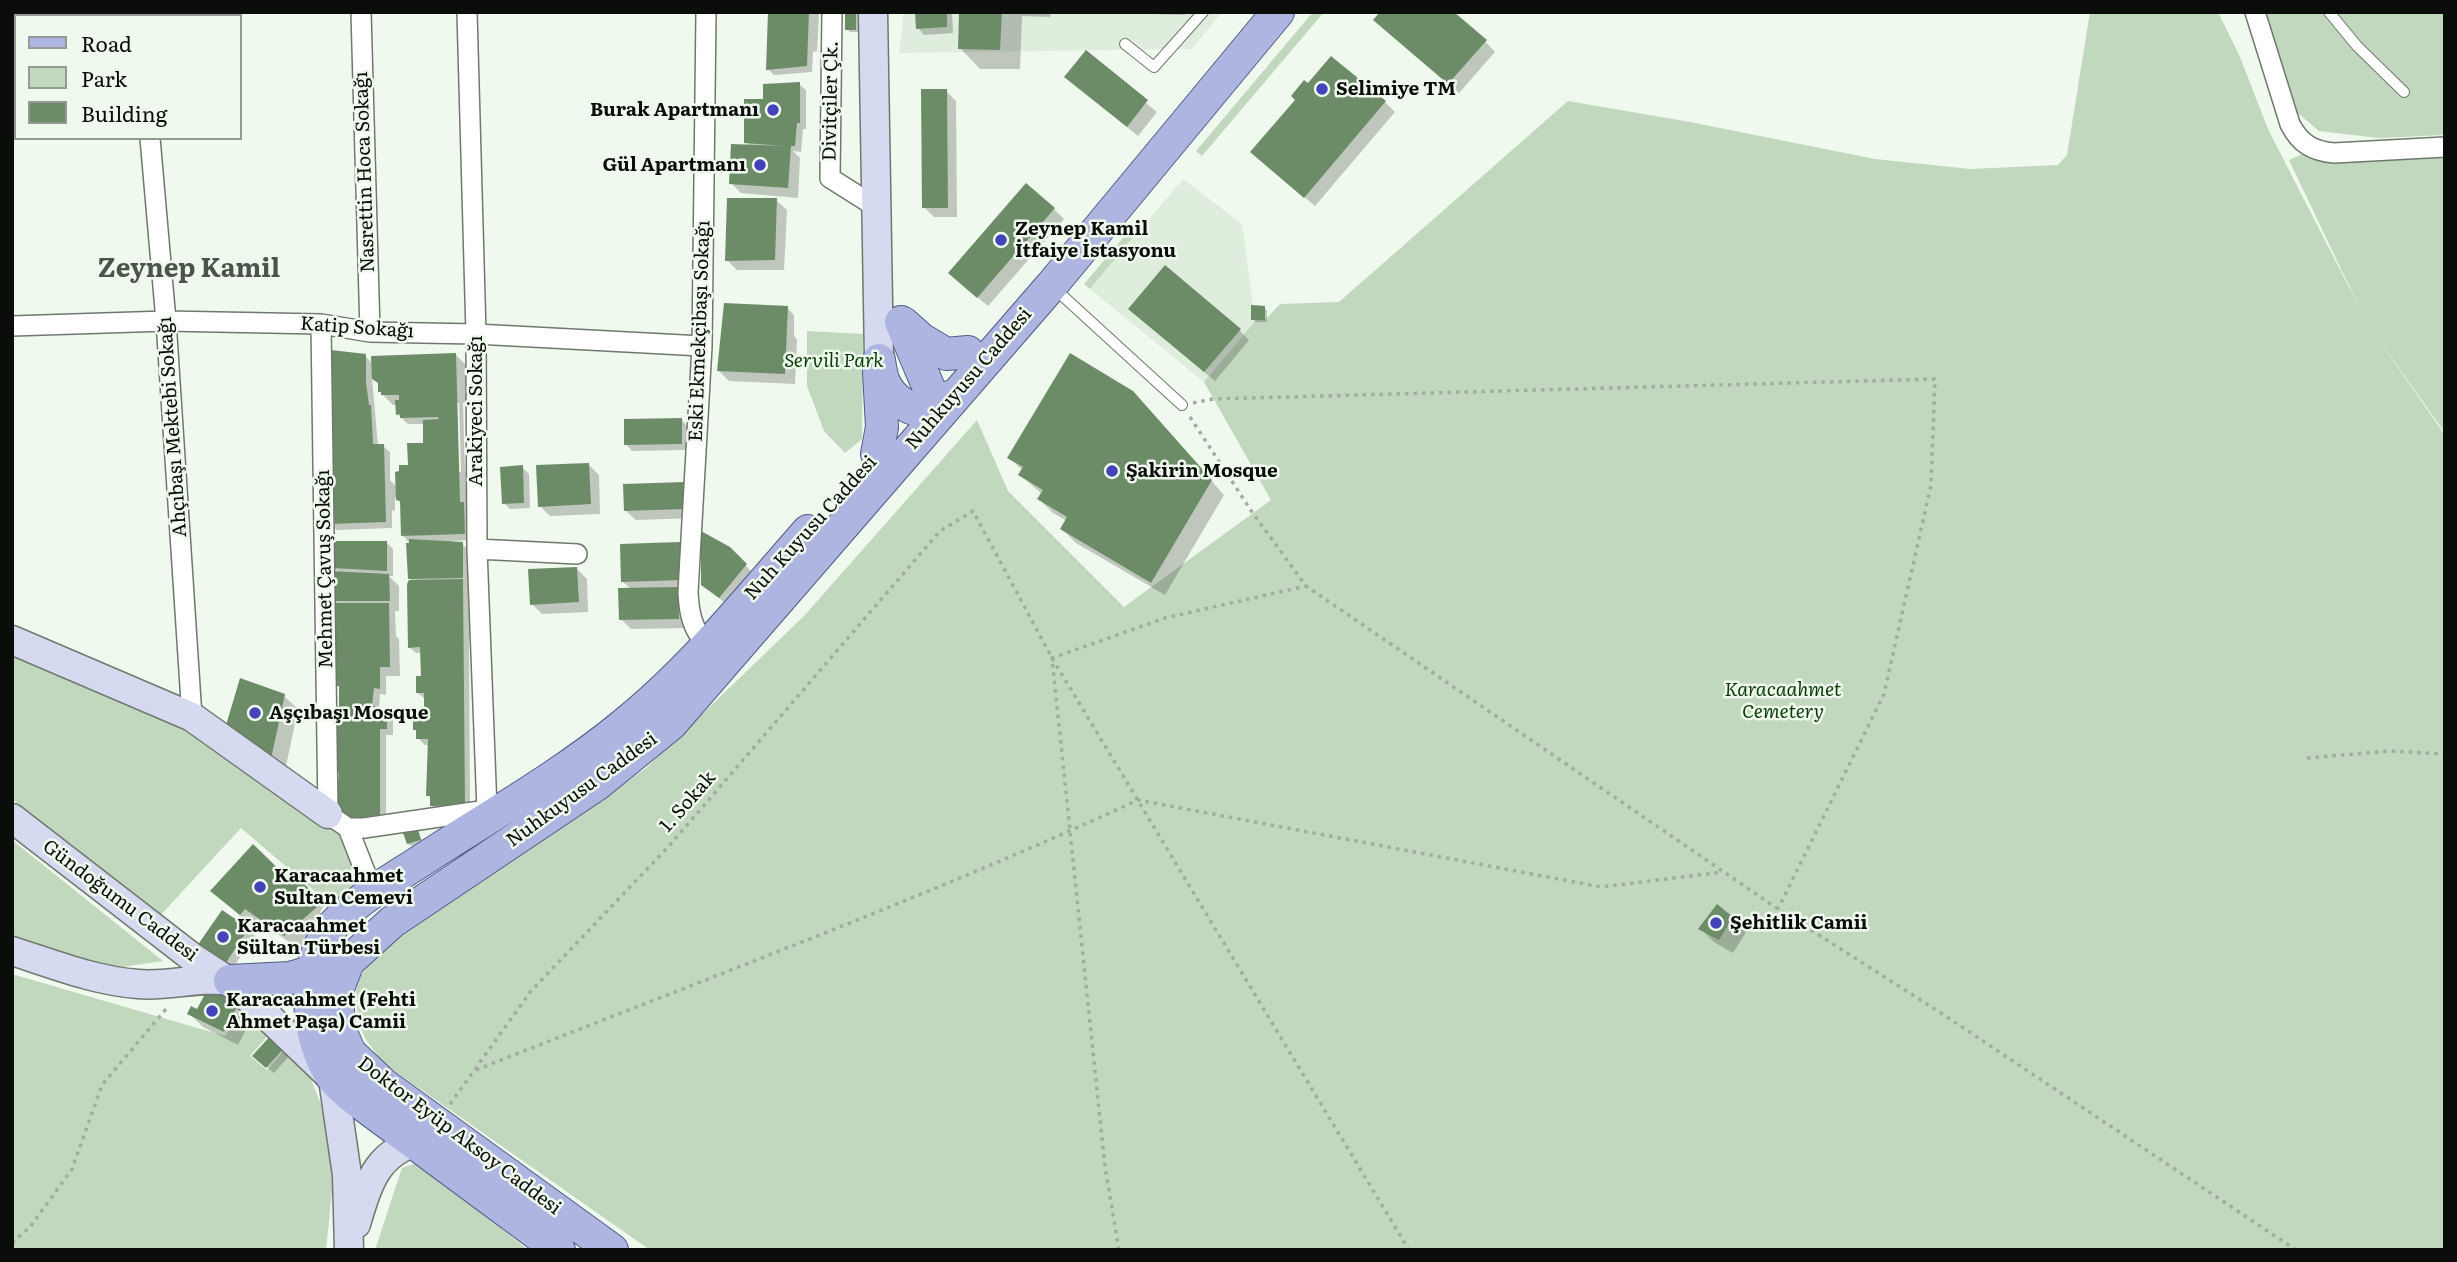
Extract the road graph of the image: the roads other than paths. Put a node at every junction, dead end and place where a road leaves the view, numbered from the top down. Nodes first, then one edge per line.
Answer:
1 (56, 12) edge
2 (361, 12) edge
3 (467, 12) edge
4 (706, 12) edge
5 (832, 12) edge
6 (873, 12) edge
7 (891, 12) edge
8 (1253, 12) edge
9 (1278, 12) edge
10 (2255, 12) edge
11 (2329, 12) edge
12 (40, 13) edge
13 (1202, 13) edge
14 (1125, 44) dead end
15 (2404, 92) dead end
16 (150, 140) edge
17 (2445, 147) edge
18 (876, 207) junction
19 (1051, 271) junction
20 (166, 321) junction
21 (901, 322) junction
22 (321, 324) junction
23 (12, 326) edge
24 (370, 332) junction
25 (476, 334) junction
26 (702, 346) junction
27 (968, 352) junction
28 (878, 360) junction
29 (934, 405) junction
30 (1182, 405) road end
31 (877, 454) junction
32 (477, 549) junction
33 (577, 554) dead end
34 (12, 640) edge
35 (707, 645) junction
36 (192, 717) junction
37 (488, 813) junction
38 (12, 818) edge
39 (338, 821) junction
40 (373, 892) junction
41 (12, 951) edge
42 (348, 962) junction
43 (311, 974) junction
44 (230, 981) junction
45 (333, 1079) junction
46 (433, 1132) junction
47 (349, 1249) edge
48 (559, 1250) edge
49 (612, 1250) edge

1 - 12 street
2 - 24 street, Nasrettin Hoca Sokağı
3 - 25 street, Arakiyeci Sokağı
4 - 26 street, Eski Ekmekçibaşı Sokağı
5 - 18 street, Divitçiler Çk.
6 - 18 street
7 - 21 street
8 - 19 main road
9 - 19 main road, Nuhkuyusu Caddesi
10 - 17 street
11 - 15 lane
13 - 14 lane
16 - 20 street, Ahçıbaşı Mektebi Sokağı
18 - 28 street
19 - 27 main road, Nuh Kuyusu Caddesi
19 - 29 main road, Nuhkuyusu Caddesi
19 - 30 lane
20 - 22 street, Katip Sokağı
20 - 23 street, Katip Sokağı
20 - 36 street, Ahçıbaşı Mektebi Sokağı
21 - 27 main road
21 - 29 main road
22 - 24 street, Katip Sokağı
22 - 39 street, Mehmet Çavuş Sokağı
24 - 25 street, Katip Sokağı
25 - 26 street, Katip Sokağı
25 - 32 street, Arakiyeci Sokağı
26 - 35 street, Eski Ekmekçibaşı Sokağı
27 - 29 main road, Nuh Kuyusu Caddesi
28 - 29 main road
28 - 31 main road
29 - 31 main road, Nuh Kuyusu Caddesi
29 - 42 main road, Nuhkuyusu Caddesi
31 - 35 main road, Nuh Kuyusu Caddesi
32 - 33 street
32 - 37 street, Arakiyeci Sokağı
34 - 36 street
35 - 37 main road, Nuh Kuyusu Caddesi
36 - 39 street
37 - 39 street
37 - 40 main road, Nuh Kuyusu Caddesi
38 - 44 street, Gündoğumu Caddesi
39 - 40 street
40 - 43 main road, Nuh Kuyusu Caddesi
41 - 44 street
42 - 43 main road
42 - 46 main road, Doktor Eyüp Aksoy Caddesi
43 - 44 main road
43 - 45 main road, Doktor Eyüp Aksoy Caddesi
44 - 45 street, Gündoğumu Caddesi
45 - 46 main road, Doktor Eyüp Aksoy Caddesi
45 - 47 street
46 - 47 street
46 - 48 main road, Doktor Eyüp Aksoy Caddesi
46 - 49 main road, Doktor Eyüp Aksoy Caddesi

